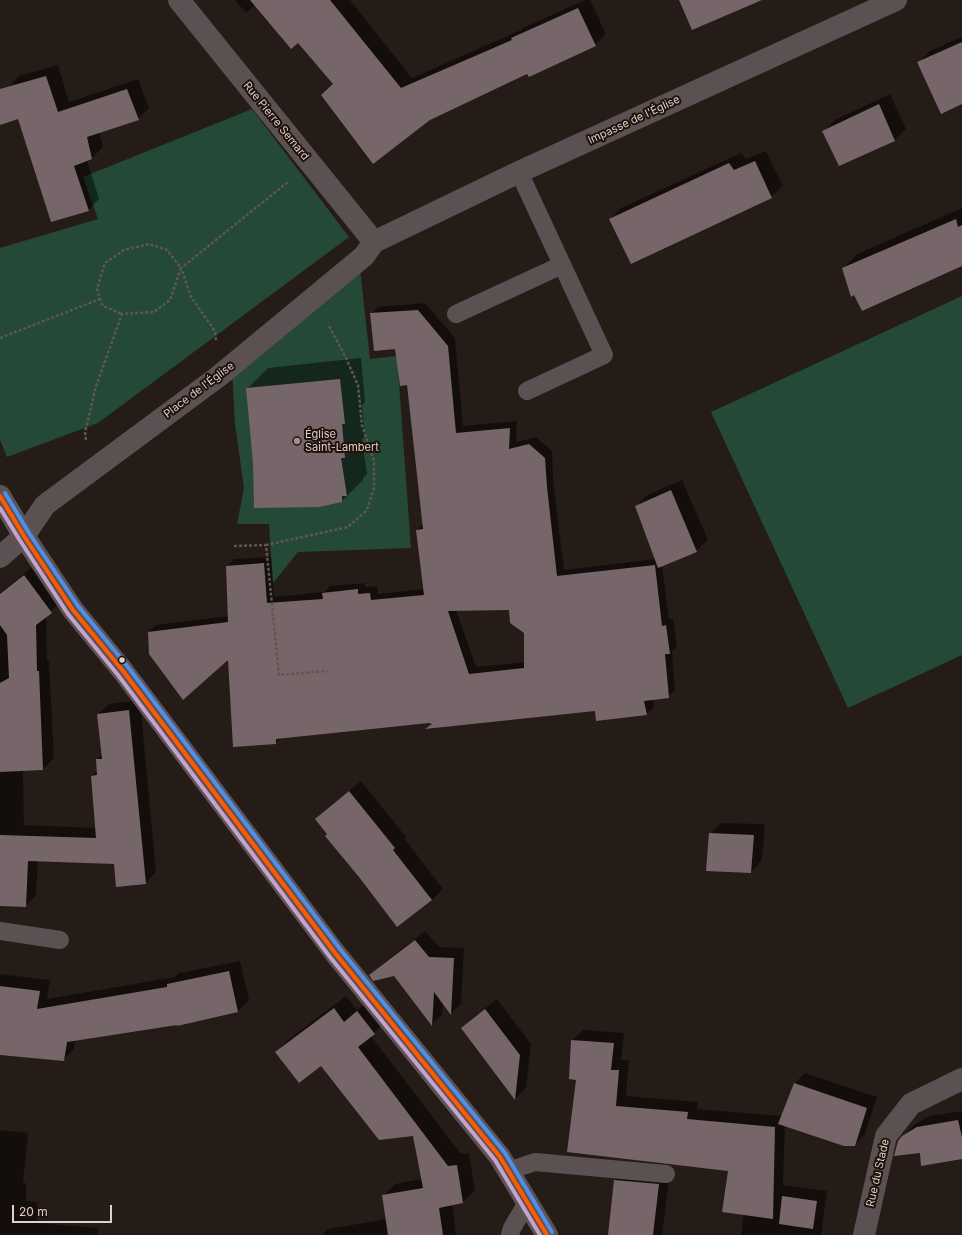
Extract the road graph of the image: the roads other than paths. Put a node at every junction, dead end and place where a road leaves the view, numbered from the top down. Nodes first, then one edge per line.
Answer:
1 (178, 0) edge
2 (896, 0) edge
3 (519, 172) junction
4 (374, 242) junction
5 (562, 265) junction
6 (456, 314) dead end
7 (527, 391) dead end
8 (0, 496) edge
9 (24, 536) junction
10 (0, 557) edge
11 (0, 931) edge
12 (60, 940) dead end
13 (962, 1079) edge
14 (508, 1171) junction
15 (666, 1174) dead end
16 (527, 1203) junction
17 (510, 1235) edge
18 (547, 1235) edge
19 (864, 1235) edge

1 - 4 street, Rue Pierre Semard
2 - 3 street, Impasse de l'Église
3 - 4 street, Impasse de l'Église
3 - 5 lane
4 - 9 street, Place de l'Église
5 - 6 lane
5 - 7 lane
8 - 9 main road
9 - 10 street, Place de l'Église
9 - 14 main road
11 - 12 lane
13 - 19 street, Rue du Stade
14 - 15 lane
14 - 16 main road
16 - 17 lane
16 - 18 main road

